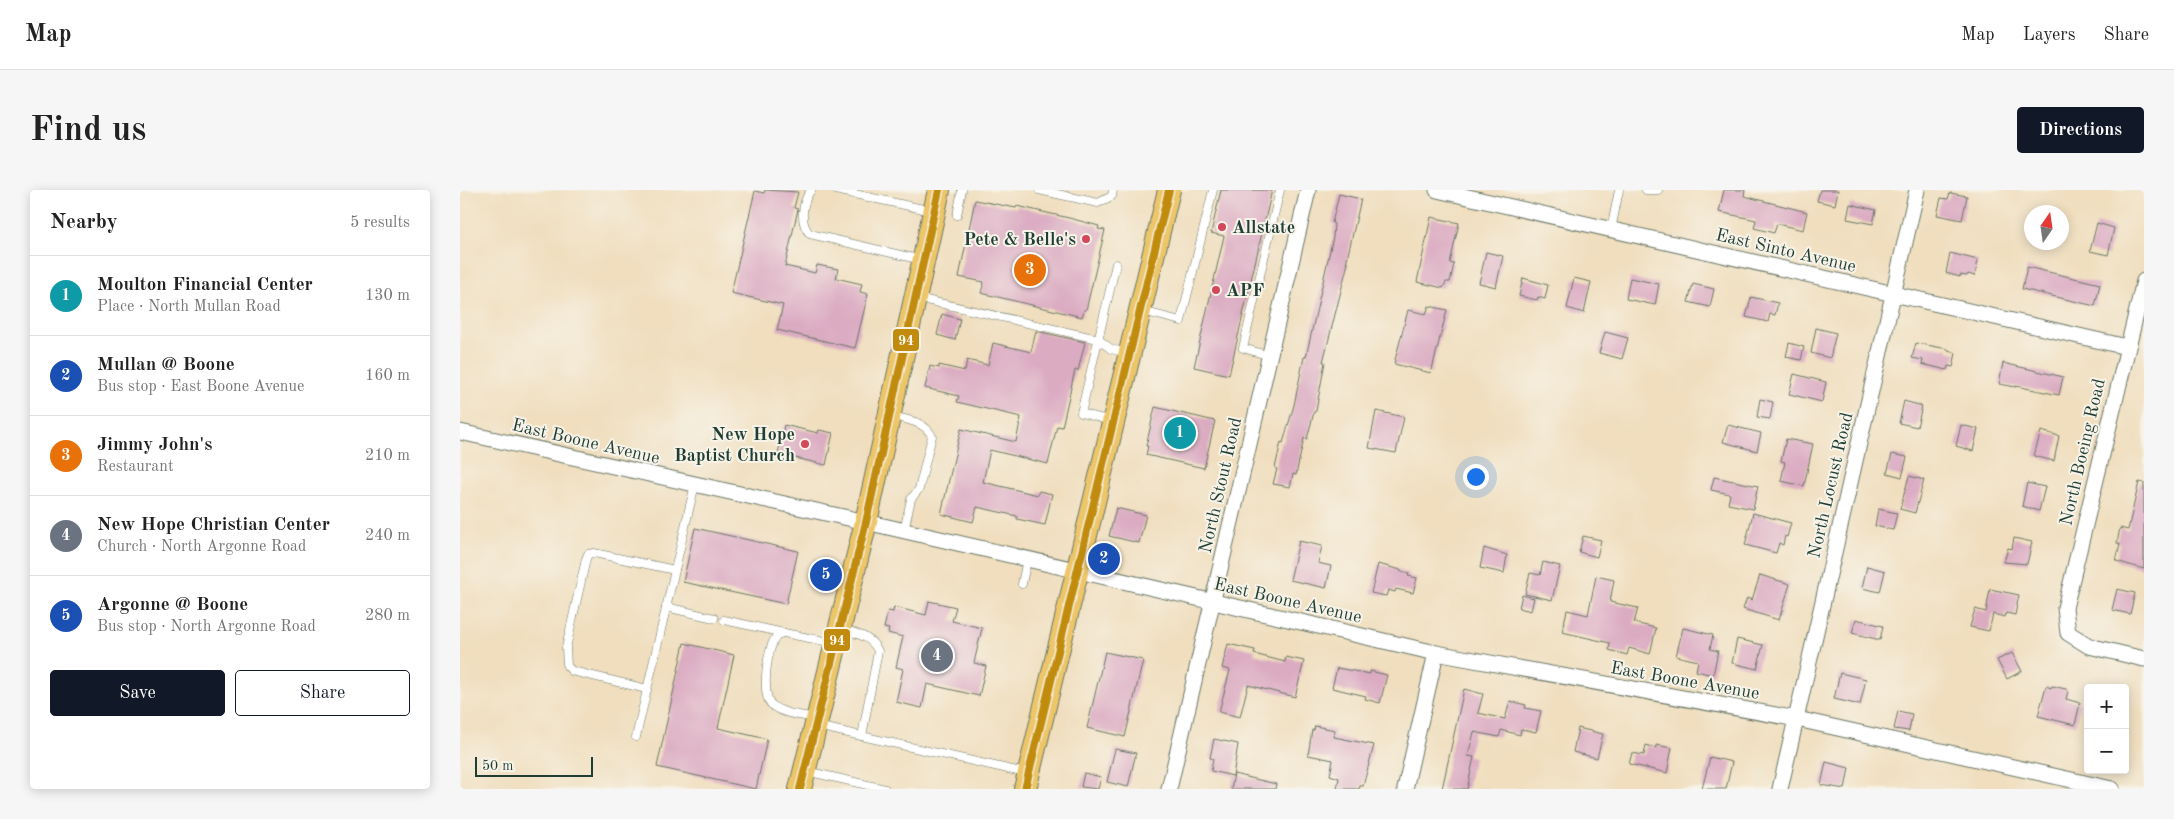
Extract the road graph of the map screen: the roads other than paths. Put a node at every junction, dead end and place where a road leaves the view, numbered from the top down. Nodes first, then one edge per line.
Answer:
1 (812, 190) edge
2 (836, 190) edge
3 (939, 190) edge
4 (962, 190) edge
5 (1039, 190) edge
6 (1113, 190) edge
7 (1169, 190) edge
8 (1213, 190) edge
9 (1280, 190) edge
10 (1308, 190) edge
11 (1437, 190) edge
12 (1619, 190) edge
13 (1646, 190) edge
14 (1658, 190) edge
15 (1917, 190) edge
16 (934, 212) junction
17 (957, 215) dead end
18 (1611, 230) junction
19 (924, 260) junction
20 (1116, 264) dead end
21 (2144, 281) edge
22 (1893, 293) junction
23 (915, 297) junction
24 (1140, 311) junction
25 (1098, 339) junction
26 (2126, 347) junction
27 (1130, 353) junction
28 (1270, 356) junction
29 (890, 415) junction
30 (1113, 421) junction
31 (460, 432) edge
32 (695, 484) junction
33 (866, 522) junction
34 (904, 531) junction
35 (1027, 559) junction
36 (675, 570) junction
37 (1077, 571) junction
38 (1022, 584) dead end
39 (1212, 602) junction
40 (666, 607) junction
41 (714, 618) dead end
42 (724, 620) dead end
43 (784, 633) junction
44 (838, 636) junction
45 (1436, 654) junction
46 (2144, 659) edge
47 (647, 689) junction
48 (1796, 719) junction
49 (816, 722) junction
50 (636, 736) dead end
51 (862, 736) junction
52 (802, 780) edge
53 (1027, 782) edge
54 (884, 789) edge
55 (1169, 789) edge
56 (1405, 789) edge
57 (1780, 789) edge
58 (2112, 789) edge

1 - 19 lane
2 - 16 lane
3 - 16 main road
4 - 17 lane
5 - 6 lane
7 - 24 main road
8 - 24 lane
9 - 28 lane
10 - 28 street, North Stout Road
11 - 18 street, East Sinto Avenue
12 - 18 lane
13 - 14 lane
15 - 22 street, North Locust Road
16 - 19 main road
18 - 22 street, East Sinto Avenue
19 - 23 main road
20 - 25 lane
21 - 26 street, North Boeing Road
22 - 26 street, East Sinto Avenue
22 - 48 street, North Locust Road
23 - 25 lane
23 - 29 main road
24 - 27 main road
25 - 27 lane
25 - 30 lane
26 - 46 street, North Boeing Road
27 - 30 main road
28 - 39 street, North Stout Road
29 - 33 main road
29 - 34 lane
30 - 37 main road
31 - 32 street, East Boone Avenue
32 - 33 street, East Boone Avenue
32 - 36 lane
33 - 34 street, East Boone Avenue
33 - 44 main road
34 - 35 street, East Boone Avenue
35 - 37 street, East Boone Avenue
35 - 38 lane
36 - 40 lane
36 - 47 lane
37 - 39 street, East Boone Avenue
37 - 53 main road
39 - 45 street, East Boone Avenue
39 - 55 street, North Stout Road
40 - 41 lane
40 - 47 lane
42 - 43 lane
43 - 44 lane
43 - 49 lane
44 - 49 main road
44 - 51 lane
45 - 48 street, East Boone Avenue
45 - 56 street
47 - 50 lane
48 - 57 street, North Locust Road
48 - 58 street, East Boone Avenue
49 - 51 lane
49 - 52 main road
51 - 53 lane
52 - 54 lane

